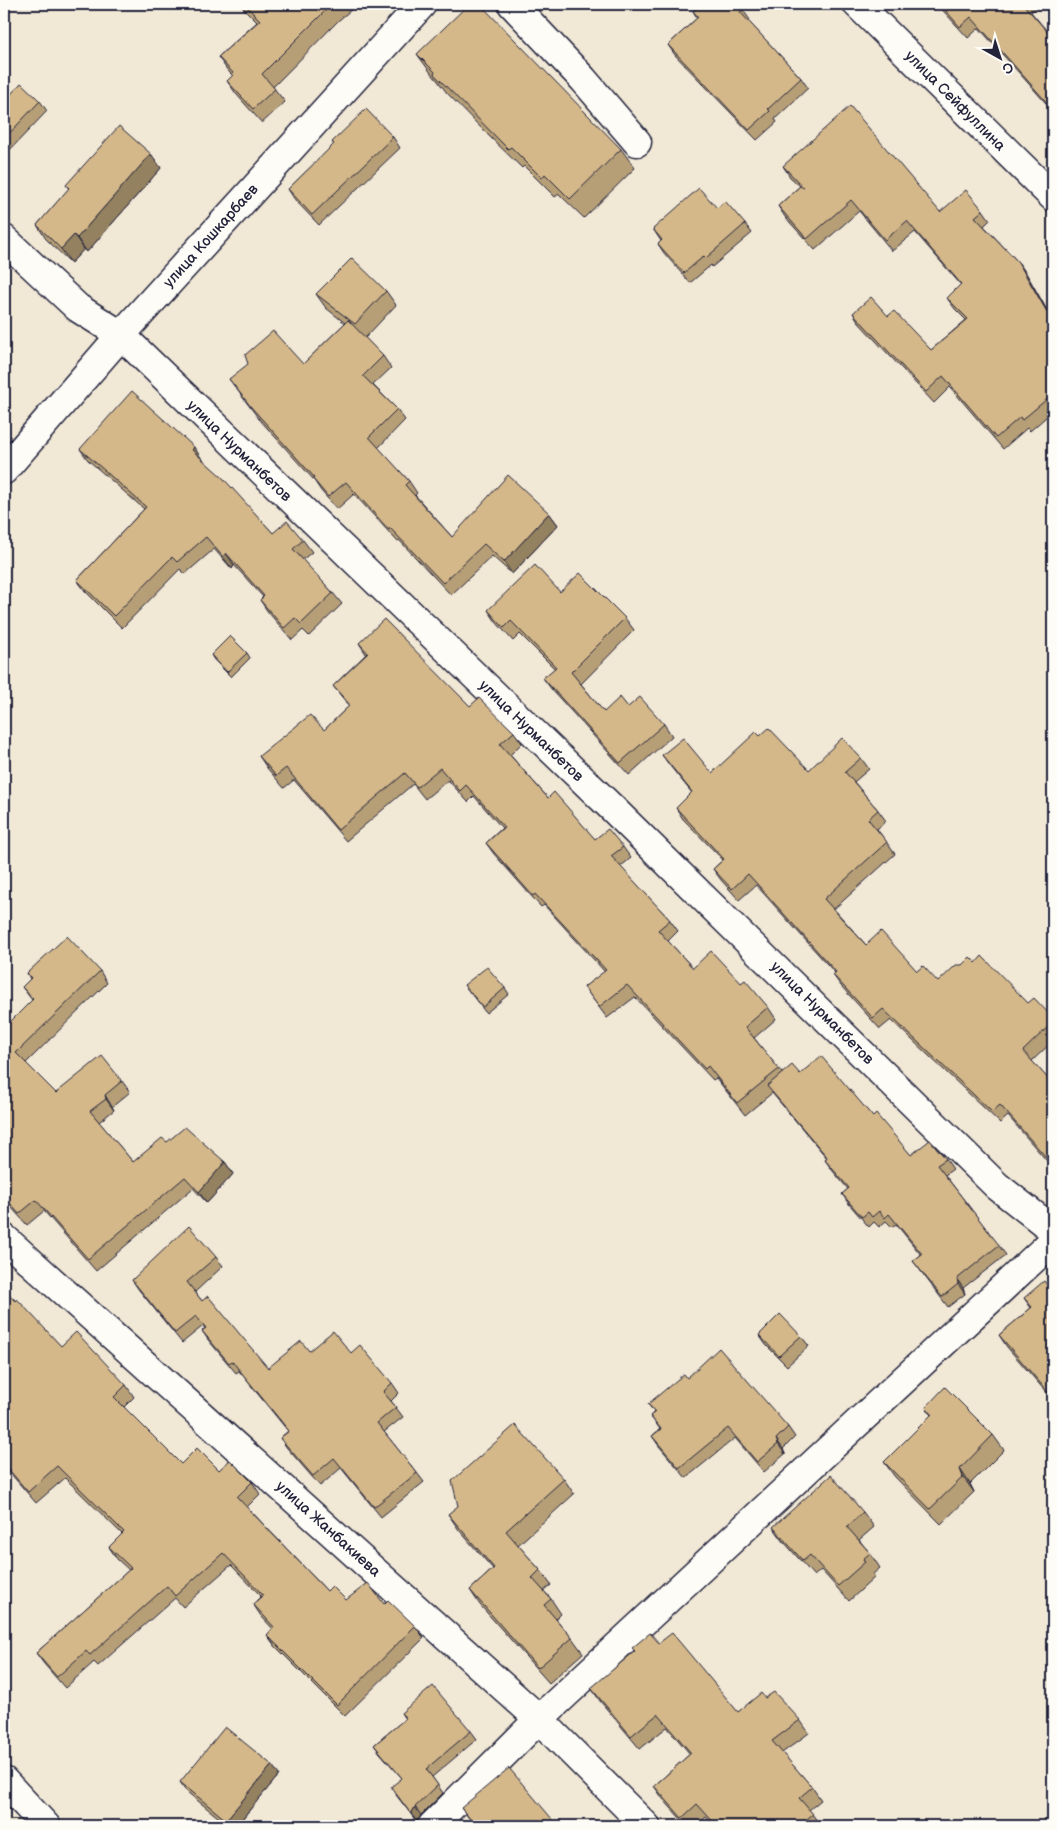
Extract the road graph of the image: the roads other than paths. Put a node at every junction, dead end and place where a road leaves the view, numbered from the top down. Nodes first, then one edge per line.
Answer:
1 (422, 4) edge
2 (512, 4) edge
3 (857, 4) edge
4 (637, 142) dead end
5 (1053, 197) edge
6 (4, 239) edge
7 (121, 335) junction
8 (4, 470) edge
9 (1053, 1230) edge
10 (4, 1238) edge
11 (1053, 1241) edge
12 (539, 1719) junction
13 (4, 1781) edge
14 (46, 1826) edge
15 (432, 1826) edge
16 (646, 1826) edge

1 - 7 street, улица Кошкарбаев
2 - 4 street
3 - 5 street, улица Сейфуллина
6 - 7 street, улица Нурманбетов
7 - 8 street, улица Кошкарбаев
7 - 9 street, улица Нурманбетов
10 - 12 street, улица Жанбакиева
11 - 12 street
12 - 15 street
12 - 16 street, улица Жанбакиева
13 - 14 street

